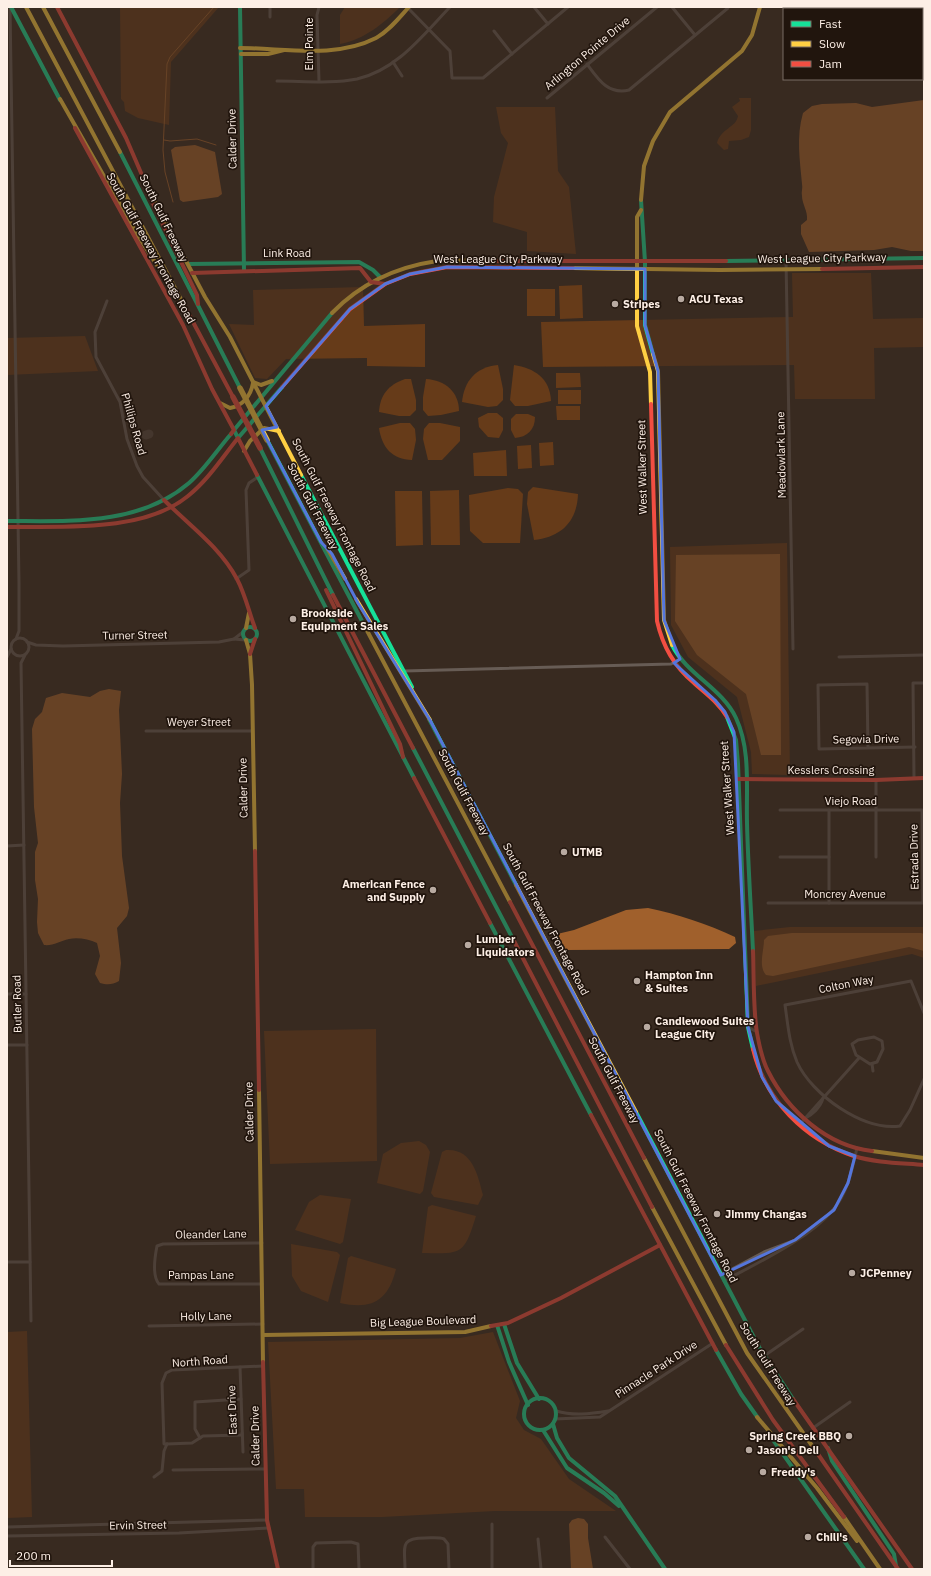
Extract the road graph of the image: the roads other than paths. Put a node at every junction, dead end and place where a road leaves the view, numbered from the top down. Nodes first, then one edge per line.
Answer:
1 (11, 7) edge
2 (26, 7) edge
3 (43, 7) edge
4 (57, 7) edge
5 (240, 7) edge
6 (270, 7) edge
7 (319, 7) edge
8 (408, 7) edge
9 (450, 7) edge
10 (534, 7) edge
11 (568, 7) edge
12 (657, 7) edge
13 (672, 7) edge
14 (760, 7) edge
15 (728, 8) edge
16 (270, 17) dead end
17 (548, 24) junction
18 (429, 29) junction
19 (494, 31) dead end
20 (695, 35) junction
21 (318, 50) junction
22 (240, 51) junction
23 (512, 54) junction
24 (393, 62) junction
25 (587, 64) junction
26 (402, 76) dead end
27 (277, 81) dead end
28 (318, 81) junction
29 (547, 98) dead end
30 (60, 100) junction
31 (147, 187) junction
32 (641, 210) junction
33 (924, 258) edge
34 (786, 260) junction
35 (244, 262) junction
36 (637, 262) junction
37 (645, 262) junction
38 (188, 264) junction
39 (291, 266) junction
40 (924, 267) edge
41 (638, 269) junction
42 (645, 269) junction
43 (787, 269) junction
44 (244, 270) junction
45 (192, 272) junction
46 (366, 274) junction
47 (380, 277) junction
48 (371, 282) junction
49 (385, 284) junction
50 (363, 288) junction
51 (182, 301) junction
52 (107, 302) dead end
53 (198, 308) junction
54 (276, 379) junction
55 (253, 382) junction
56 (260, 397) junction
57 (219, 401) junction
58 (266, 406) junction
59 (234, 430) junction
60 (279, 431) junction
61 (238, 438) junction
62 (244, 451) junction
63 (258, 477) junction
64 (164, 500) junction
65 (172, 508) junction
66 (289, 508) junction
67 (7, 521) edge
68 (18, 524) junction
69 (7, 527) edge
70 (321, 542) junction
71 (236, 579) junction
72 (249, 613) junction
73 (255, 628) junction
74 (244, 630) junction
75 (19, 631) junction
76 (234, 638) junction
77 (16, 639) junction
78 (255, 639) junction
79 (24, 640) junction
80 (246, 640) junction
81 (27, 642) junction
82 (36, 645) junction
83 (11, 649) junction
84 (793, 649) dead end
85 (28, 650) junction
86 (250, 654) junction
87 (15, 655) junction
88 (25, 655) junction
89 (924, 655) edge
90 (7, 657) edge
91 (839, 657) dead end
92 (680, 659) junction
93 (20, 663) junction
94 (674, 663) junction
95 (404, 671) junction
96 (924, 683) edge
97 (430, 720) junction
98 (146, 731) dead end
99 (252, 731) junction
100 (915, 747) junction
101 (868, 748) junction
102 (403, 757) junction
103 (914, 777) junction
104 (924, 778) edge
105 (738, 779) junction
106 (745, 780) junction
107 (876, 780) junction
108 (780, 810) dead end
109 (829, 810) junction
110 (876, 810) junction
111 (922, 810) joint
112 (24, 845) junction
113 (7, 846) edge
114 (780, 856) dead end
115 (829, 857) junction
116 (876, 857) dead end
117 (742, 872) junction
118 (750, 872) junction
119 (768, 903) dead end
120 (829, 903) junction
121 (923, 903) edge
122 (7, 994) edge
123 (26, 994) junction
124 (924, 1013) edge
125 (748, 1027) junction
126 (757, 1032) junction
127 (847, 1044) dead end
128 (852, 1044) junction
129 (7, 1045) edge
130 (27, 1045) junction
131 (859, 1058) junction
132 (872, 1064) junction
133 (873, 1071) dead end
134 (924, 1079) edge
135 (824, 1097) junction
136 (804, 1118) junction
137 (800, 1124) junction
138 (857, 1148) junction
139 (855, 1156) junction
140 (924, 1158) edge
141 (924, 1165) edge
142 (795, 1240) junction
143 (262, 1243) junction
144 (162, 1244) joint
145 (660, 1245) junction
146 (7, 1262) edge
147 (30, 1262) junction
148 (722, 1278) junction
149 (262, 1284) junction
150 (31, 1321) dead end
151 (263, 1324) junction
152 (504, 1324) junction
153 (497, 1325) junction
154 (149, 1326) dead end
155 (803, 1329) dead end
156 (263, 1334) junction
157 (713, 1343) junction
158 (764, 1356) junction
159 (263, 1366) junction
160 (240, 1367) junction
161 (539, 1399) junction
162 (241, 1400) junction
163 (850, 1402) dead end
164 (528, 1405) junction
165 (610, 1410) junction
166 (556, 1411) junction
167 (757, 1417) junction
168 (554, 1422) junction
169 (813, 1428) junction
170 (242, 1430) junction
171 (543, 1430) junction
172 (200, 1438) junction
173 (168, 1444) junction
174 (828, 1448) junction
175 (243, 1452) dead end
176 (265, 1469) junction
177 (174, 1470) dead end
178 (154, 1477) dead end
179 (622, 1509) junction
180 (267, 1520) junction
181 (492, 1524) dead end
182 (7, 1527) edge
183 (269, 1528) junction
184 (7, 1536) edge
185 (605, 1537) dead end
186 (538, 1538) dead end
187 (897, 1567) edge
188 (880, 1568) edge
189 (278, 1569) edge
190 (313, 1569) edge
191 (359, 1569) edge
192 (405, 1569) edge
193 (449, 1569) edge
194 (492, 1569) edge
195 (541, 1569) edge
196 (630, 1569) edge
197 (665, 1569) edge
198 (864, 1569) edge
199 (912, 1569) edge

1 - 30 main road, South Gulf Freeway Frontage Road
1 - 68 street
2 - 51 main road, South Gulf Freeway
3 - 53 main road, South Gulf Freeway
4 - 31 main road, South Gulf Freeway Frontage Road
5 - 22 main road, Calder Drive
6 - 16 street
7 - 21 street, Elm Pointe
8 - 18 street
8 - 21 main road
9 - 18 street
10 - 17 street
11 - 17 street
12 - 25 street, Arlington Pointe Drive
13 - 20 street
14 - 32 main road, West Walker Street
15 - 20 street
17 - 23 street
18 - 23 street
18 - 24 street
19 - 23 street
20 - 25 street
21 - 22 main road
21 - 28 street, Elm Pointe
22 - 35 main road, Calder Drive
24 - 26 street
24 - 28 street
25 - 29 street, Arlington Pointe Drive
27 - 28 street
30 - 51 main road
30 - 57 main road, South Gulf Freeway Frontage Road
31 - 38 main road, South Gulf Freeway Frontage Road
31 - 53 main road
32 - 36 main road, West Walker Street
32 - 37 main road, West Walker Street
33 - 34 main road, West League City Parkway
34 - 37 main road, West League City Parkway
34 - 43 street, Meadowlark Lane
35 - 38 main road, Link Road
35 - 39 main road, Link Road
35 - 44 main road, Calder Drive
36 - 37 main road, West League City Parkway
36 - 41 main road, West Walker Street
36 - 47 main road, West League City Parkway
37 - 42 main road, West Walker Street
38 - 45 main road, South Gulf Freeway Frontage Road
39 - 44 main road, Link Road
39 - 46 main road, Link Road
39 - 47 main road, Link Road
40 - 43 main road, West League City Parkway
41 - 42 main road, West League City Parkway
41 - 49 main road, West League City Parkway
41 - 94 main road, West Walker Street
42 - 43 main road, West League City Parkway
42 - 92 main road, West Walker Street
43 - 84 street, Meadowlark Lane
44 - 45 main road, Link Road
45 - 55 main road, South Gulf Freeway Frontage Road
46 - 48 main road
46 - 50 street
47 - 48 main road, West League City Parkway
48 - 49 main road
48 - 50 main road, West League City Parkway
49 - 58 main road, West League City Parkway
50 - 54 main road, West League City Parkway
51 - 66 main road, South Gulf Freeway, bridge
52 - 64 street, Phillips Road
53 - 70 main road, South Gulf Freeway, bridge
54 - 55 main road
54 - 56 main road, West League City Parkway
55 - 56 main road, South Gulf Freeway Frontage Road
55 - 57 main road
56 - 58 main road, South Gulf Freeway Frontage Road
56 - 59 main road, West League City Parkway
57 - 59 main road, South Gulf Freeway Frontage Road
58 - 60 main road, South Gulf Freeway Frontage Road
58 - 61 main road, West League City Parkway
59 - 61 main road, South Gulf Freeway Frontage Road
59 - 64 main road, West League City Parkway
60 - 62 main road
60 - 95 main road, South Gulf Freeway Frontage Road
61 - 62 main road, South Gulf Freeway Frontage Road
61 - 65 main road, West League City Parkway
62 - 63 main road, South Gulf Freeway Frontage Road
63 - 71 street
63 - 102 main road, South Gulf Freeway Frontage Road
64 - 65 main road
64 - 68 main road, West League City Parkway
65 - 68 main road, West League City Parkway
65 - 71 main road
66 - 102 main road
66 - 188 main road, South Gulf Freeway
67 - 68 main road, West League City Parkway
68 - 69 main road, West League City Parkway
68 - 75 street
70 - 97 main road
70 - 187 main road, South Gulf Freeway
71 - 72 main road
72 - 73 main road
72 - 74 main road
73 - 74 main road
73 - 78 main road
74 - 76 street, Turner Street
74 - 80 main road
75 - 77 street
75 - 79 street
76 - 80 street, Turner Street
76 - 82 street, Turner Street
77 - 79 street
77 - 83 street
78 - 80 main road
78 - 86 main road, Calder Drive
79 - 81 street
80 - 86 main road, Calder Drive
81 - 82 street, Turner Street
81 - 85 street
82 - 85 street
83 - 87 street
83 - 90 street
85 - 88 street
86 - 99 main road, Calder Drive
87 - 88 street
87 - 90 street
87 - 93 street, Butler Road
88 - 93 street
89 - 91 street
92 - 94 street
92 - 106 main road, West Walker Street
93 - 112 street, Butler Road
94 - 95 street
94 - 105 main road, West Walker Street
95 - 97 main road, South Gulf Freeway Frontage Road
96 - 100 street
97 - 148 main road, South Gulf Freeway Frontage Road
98 - 99 street, Weyer Street
99 - 143 main road, Calder Drive
100 - 101 street, Segovia Drive
100 - 103 street
101 - 101 street, Segovia Drive
102 - 145 main road, South Gulf Freeway Frontage Road
103 - 104 main road, Kesslers Crossing
103 - 107 main road, Kesslers Crossing
105 - 106 main road, Kesslers Crossing
105 - 117 main road, West Walker Street
106 - 107 main road, Kesslers Crossing
106 - 118 main road, West Walker Street
107 - 110 street
108 - 109 street, Viejo Road
109 - 110 street, Viejo Road
109 - 115 street
110 - 111 street, Viejo Road
110 - 116 street
111 - 121 street, Estrada Drive
112 - 113 street
112 - 123 street, Butler Road
114 - 115 street
115 - 120 street
117 - 118 street
117 - 125 main road, West Walker Street
118 - 126 main road, West Walker Street
119 - 120 street, Moncrey Avenue
120 - 121 street, Moncrey Avenue
122 - 123 street
123 - 130 street, Butler Road
124 - 135 street, Colton Way
125 - 126 street
125 - 137 main road, West Walker Street
126 - 136 main road, West Walker Street
127 - 128 street
128 - 131 street
128 - 132 street
129 - 130 street
130 - 147 street, Butler Road
131 - 132 street
131 - 135 street
132 - 133 street
134 - 135 street
135 - 136 street
136 - 137 street
136 - 138 main road, West Walker Street
137 - 139 main road, West Walker Street
138 - 139 street
138 - 140 main road, West Walker Street
139 - 141 main road, West Walker Street
139 - 142 street
142 - 148 street
142 - 148 street
143 - 144 street, Oleander Lane
143 - 149 main road, Calder Drive
144 - 149 street, Pampas Lane
145 - 152 main road, Big League Boulevard
145 - 157 main road, South Gulf Freeway Frontage Road
146 - 147 street
147 - 150 street, Butler Road
148 - 158 main road, South Gulf Freeway Frontage Road
149 - 151 main road, Calder Drive
151 - 154 street, Holly Lane
151 - 156 main road, Calder Drive
152 - 153 main road, Big League Boulevard
152 - 161 main road
153 - 156 main road, Big League Boulevard
153 - 164 main road
155 - 158 street
156 - 159 main road, Calder Drive
157 - 165 street, Pinnacle Park Drive
157 - 167 main road, South Gulf Freeway Frontage Road
158 - 169 main road, South Gulf Freeway Frontage Road
159 - 160 street, North Road
159 - 176 main road, Calder Drive
160 - 162 street, East Drive
160 - 173 street, North Road
161 - 164 main road
161 - 166 main road
162 - 170 street, East Drive
162 - 172 street
163 - 169 street
164 - 171 main road
165 - 166 street, Pinnacle Park Drive
165 - 168 street, Pinnacle Park Drive
166 - 168 main road
167 - 188 main road
167 - 198 main road, South Gulf Freeway Frontage Road
168 - 171 main road
168 - 179 main road
169 - 174 main road, South Gulf Freeway Frontage Road
170 - 172 street
170 - 175 street, East Drive
171 - 179 main road
172 - 173 street
173 - 178 street
174 - 187 main road
174 - 199 main road, South Gulf Freeway Frontage Road
176 - 177 street
176 - 180 main road, Calder Drive
179 - 197 main road
180 - 182 street, Ervin Street
180 - 183 main road, Calder Drive
181 - 194 street
183 - 184 street, Ervin Street
183 - 189 main road, Calder Drive
185 - 196 street
186 - 195 street
190 - 191 street
192 - 193 street

